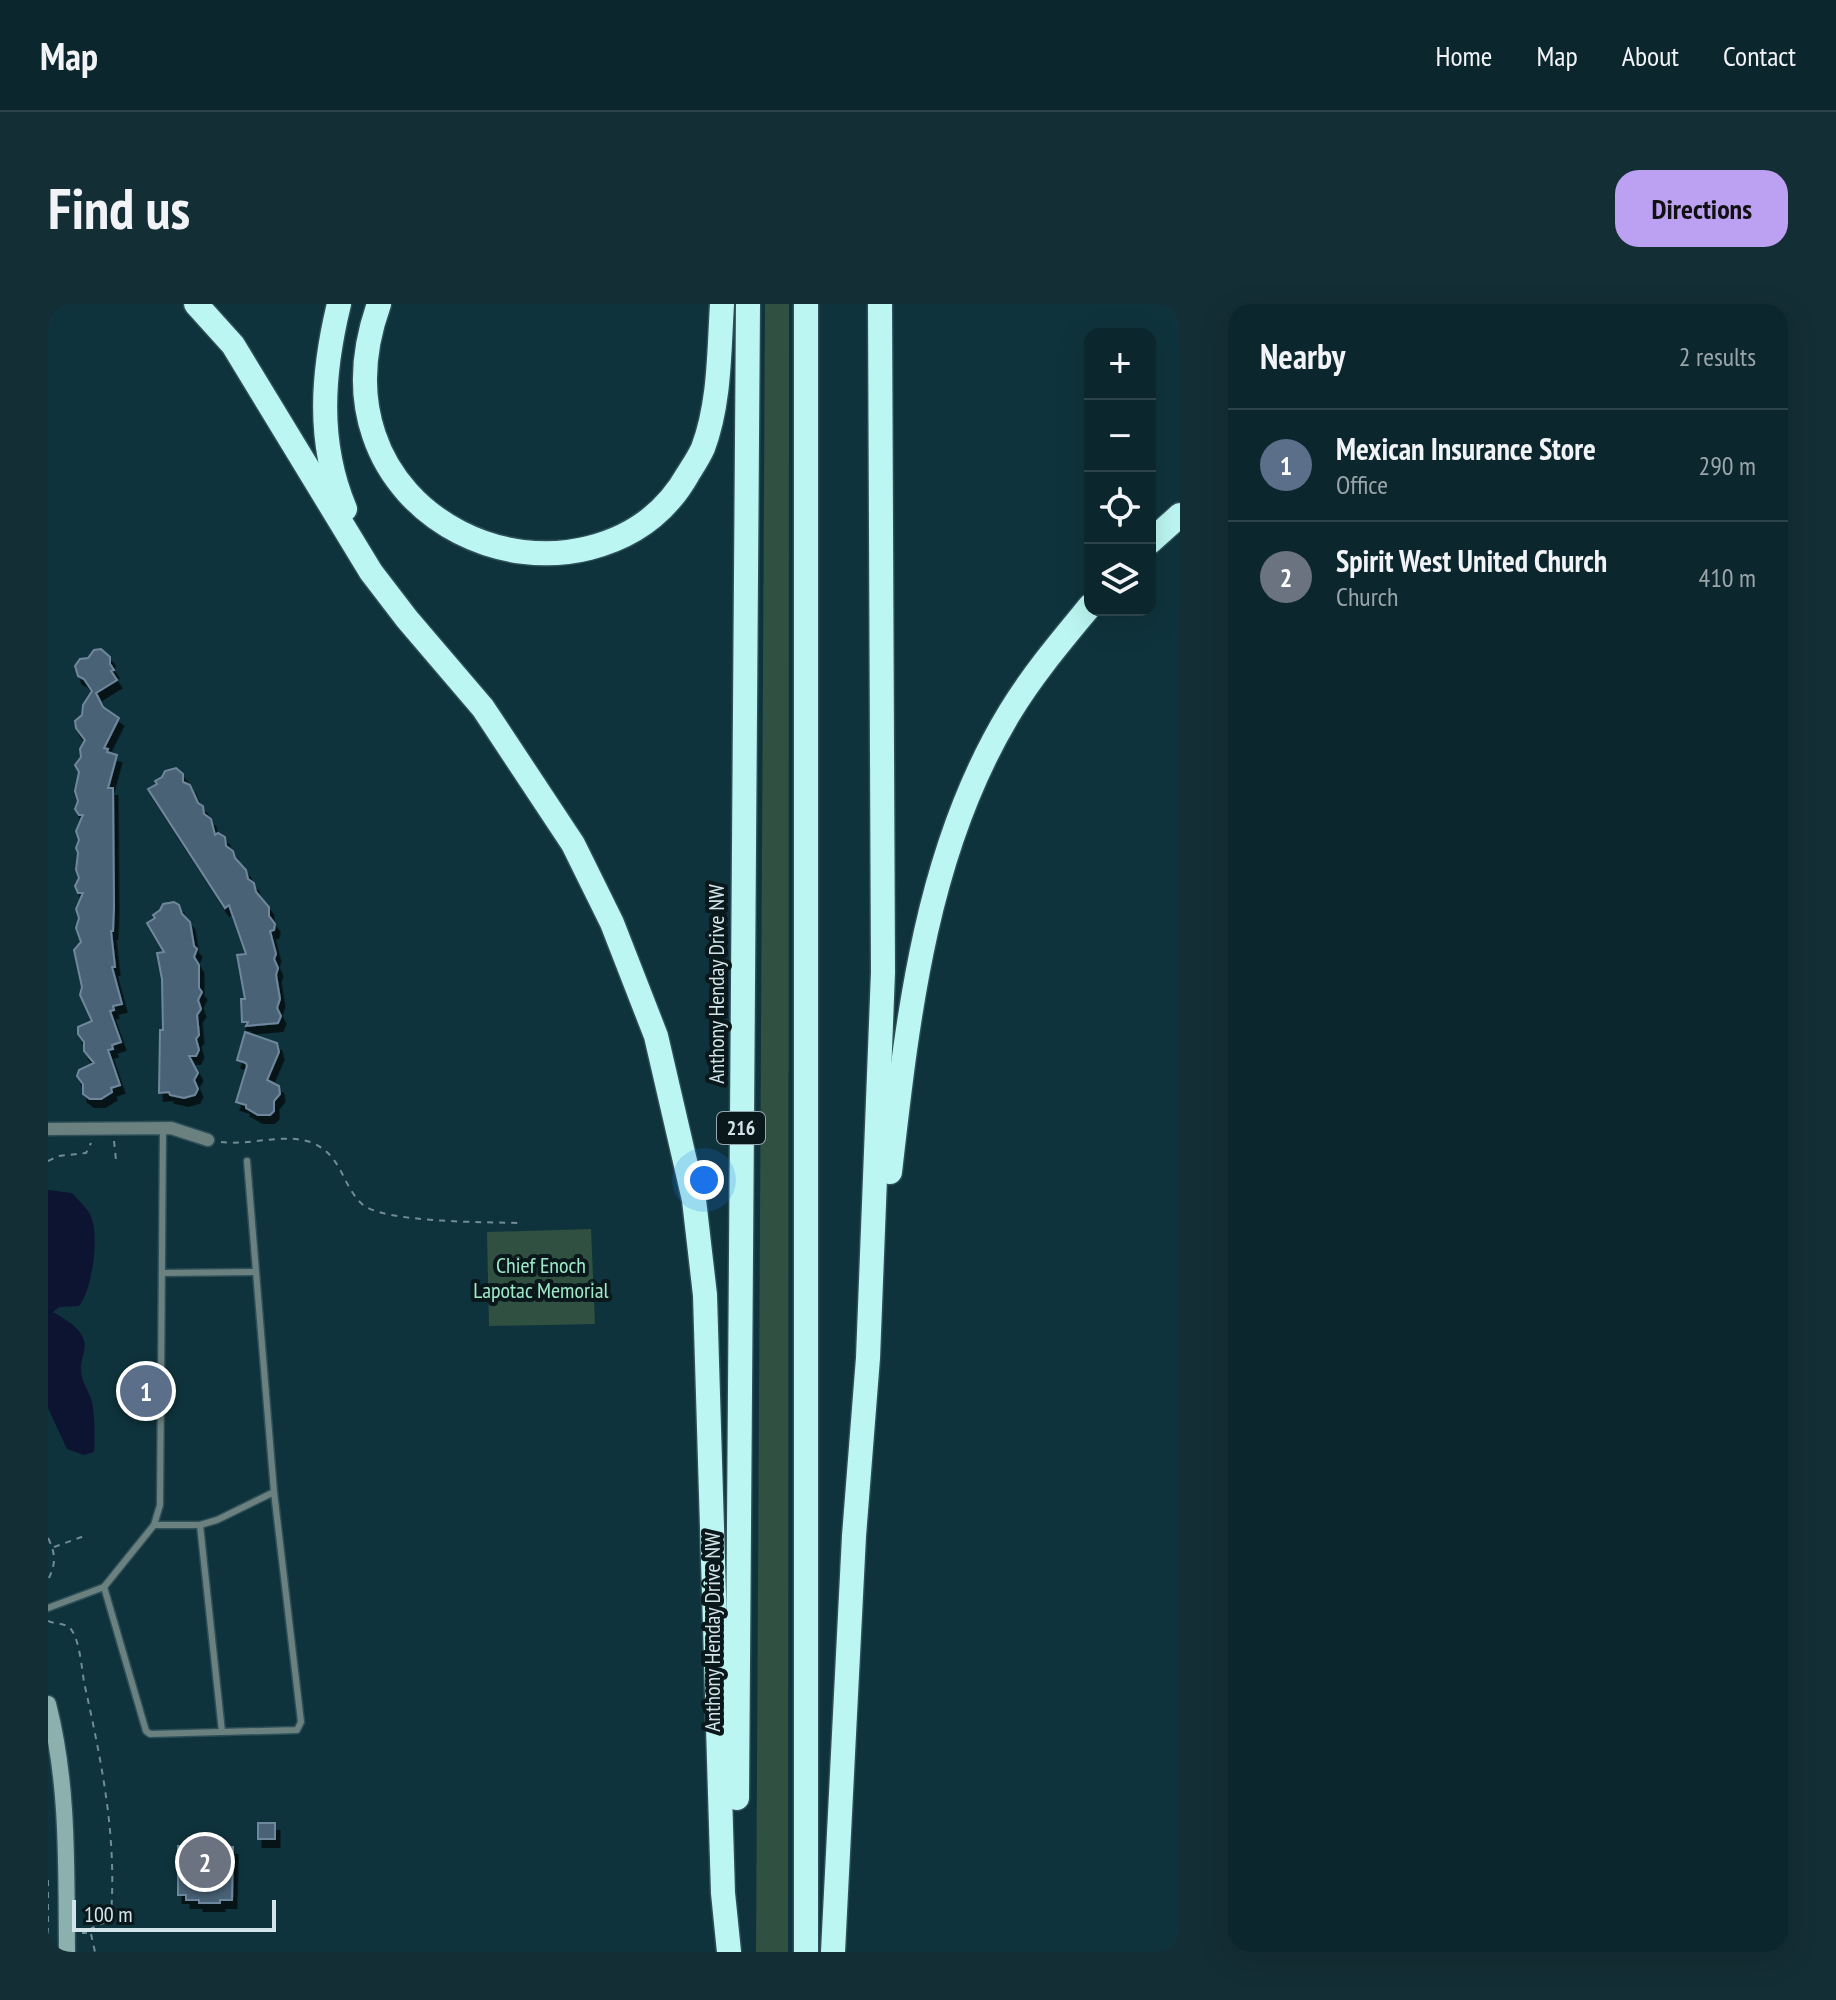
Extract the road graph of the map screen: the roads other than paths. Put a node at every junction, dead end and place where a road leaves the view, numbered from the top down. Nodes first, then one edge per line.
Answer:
1 (196, 304) edge
2 (339, 304) edge
3 (379, 304) edge
4 (722, 304) edge
5 (748, 304) edge
6 (806, 304) edge
7 (880, 304) edge
8 (1180, 515) edge
9 (1156, 537) edge
10 (371, 572) junction
11 (1084, 613) edge
12 (163, 1128) junction
13 (48, 1129) edge
14 (208, 1140) road end
15 (247, 1161) dead end
16 (254, 1272) junction
17 (162, 1273) junction
18 (868, 1358) junction
19 (274, 1492) junction
20 (154, 1525) junction
21 (200, 1525) junction
22 (104, 1587) junction
23 (48, 1608) edge
24 (48, 1704) edge
25 (222, 1732) junction
26 (67, 1952) edge
27 (729, 1952) edge
28 (736, 1952) edge
29 (806, 1952) edge
30 (833, 1952) edge

1 - 10 highway
2 - 10 highway
3 - 4 highway
5 - 28 highway, Anthony Henday Drive NW / 216
6 - 29 highway
7 - 18 highway
8 - 9 highway
10 - 27 highway
11 - 18 highway
12 - 13 street
12 - 14 street
12 - 17 lane
15 - 16 lane
16 - 17 lane
16 - 19 lane
17 - 20 lane
18 - 30 highway
19 - 21 lane
19 - 25 lane
20 - 21 lane
20 - 22 lane
21 - 25 lane
22 - 23 lane
22 - 25 lane
24 - 26 main road

